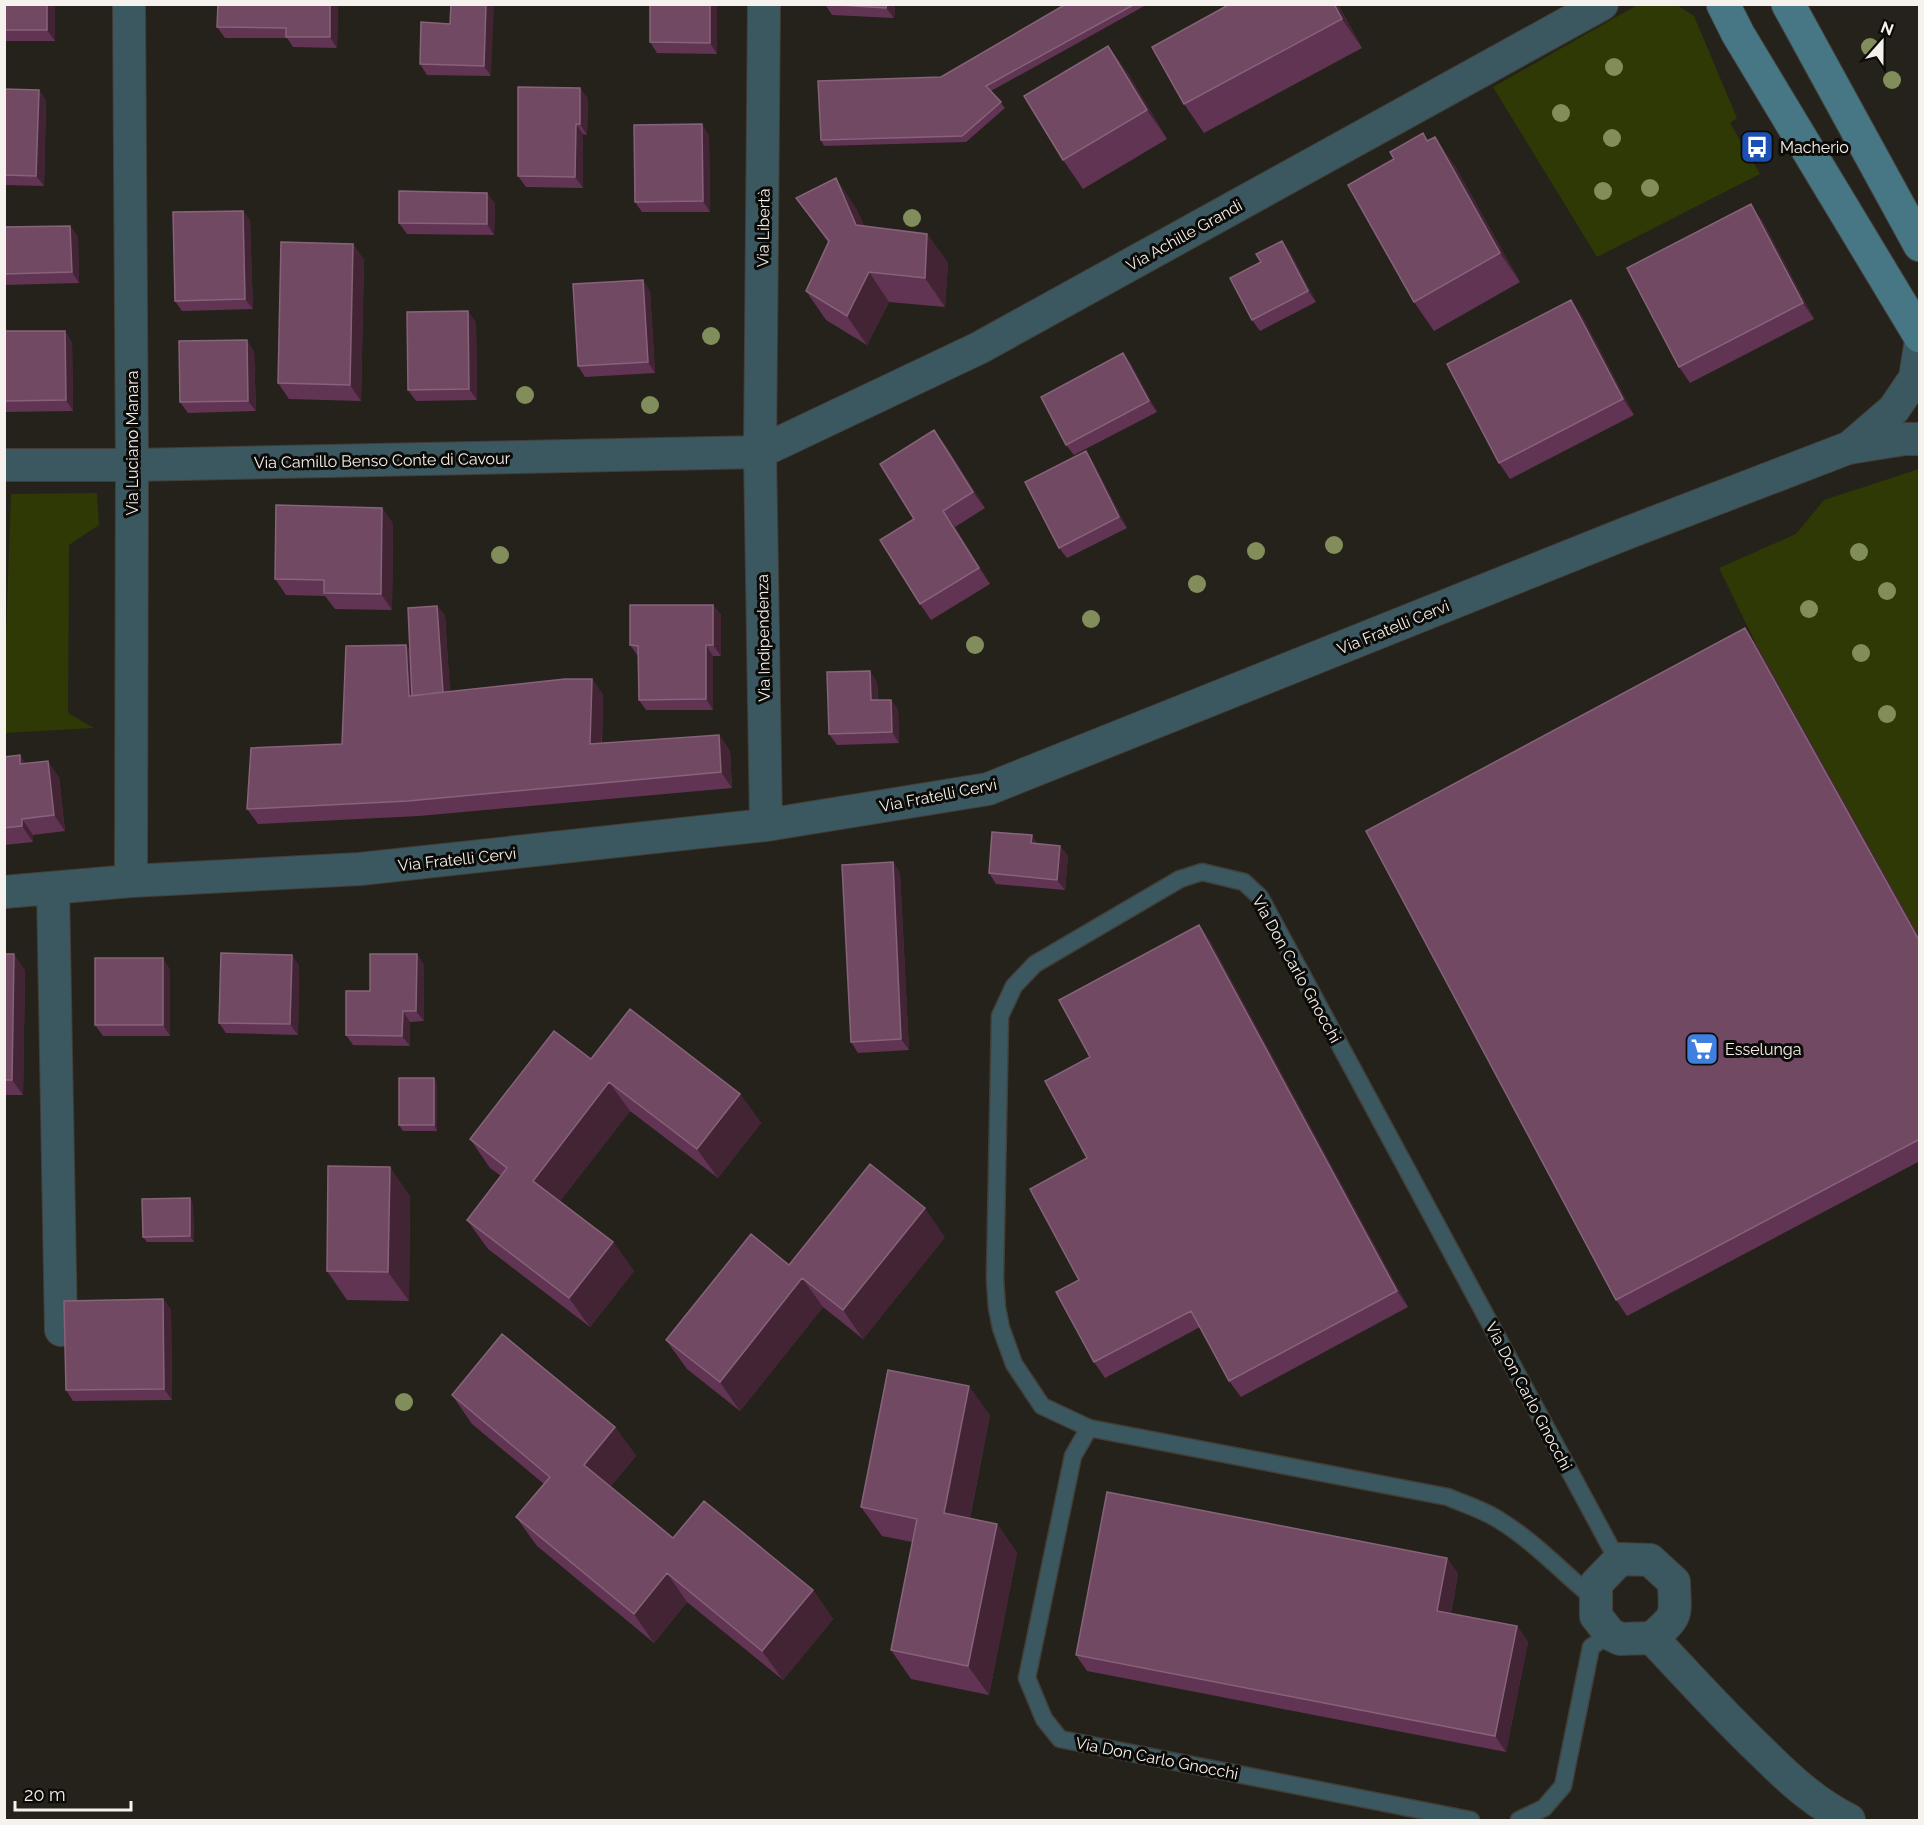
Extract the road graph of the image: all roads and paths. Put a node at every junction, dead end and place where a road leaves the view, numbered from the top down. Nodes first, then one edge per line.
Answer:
1 (129, 4) edge
2 (764, 4) edge
3 (1602, 4) edge
4 (1724, 4) edge
5 (1788, 4) edge
6 (1920, 245) edge
7 (1920, 336) edge
8 (1920, 346) edge
9 (1920, 439) edge
10 (1848, 448) junction
11 (760, 452) junction
12 (4, 465) edge
13 (132, 465) junction
14 (766, 825) junction
15 (131, 881) junction
16 (53, 888) junction
17 (4, 892) edge
18 (61, 1330) dead end
19 (1089, 1428) junction
20 (1618, 1561) junction
21 (1596, 1600) junction
22 (1610, 1634) junction
23 (1652, 1638) junction
24 (1471, 1821) edge
25 (1519, 1821) edge
26 (1849, 1821) edge

1 - 13 street, Via Luciano Manara
2 - 11 street, Via Libertà
3 - 11 street, Via Achille Grandi
4 - 7 main road
5 - 6 main road
8 - 10 street, Via Fratelli Cervi
9 - 10 street, Via Fratelli Cervi
10 - 14 street, Via Fratelli Cervi
11 - 13 street, Via Camillo Benso Conte di Cavour
11 - 14 street, Via Indipendenza
12 - 13 street, Via Camillo Benso Conte di Cavour
13 - 15 street, Via Luciano Manara
14 - 15 street, Via Fratelli Cervi
15 - 16 street, Via Fratelli Cervi
16 - 17 street, Via Fratelli Cervi
16 - 18 street
19 - 20 lane, Via Don Carlo Gnocchi
19 - 21 lane, Via Don Carlo Gnocchi
19 - 24 lane, Via Don Carlo Gnocchi
20 - 21 street
20 - 23 street
21 - 22 street
22 - 23 street
22 - 25 lane
23 - 26 street

